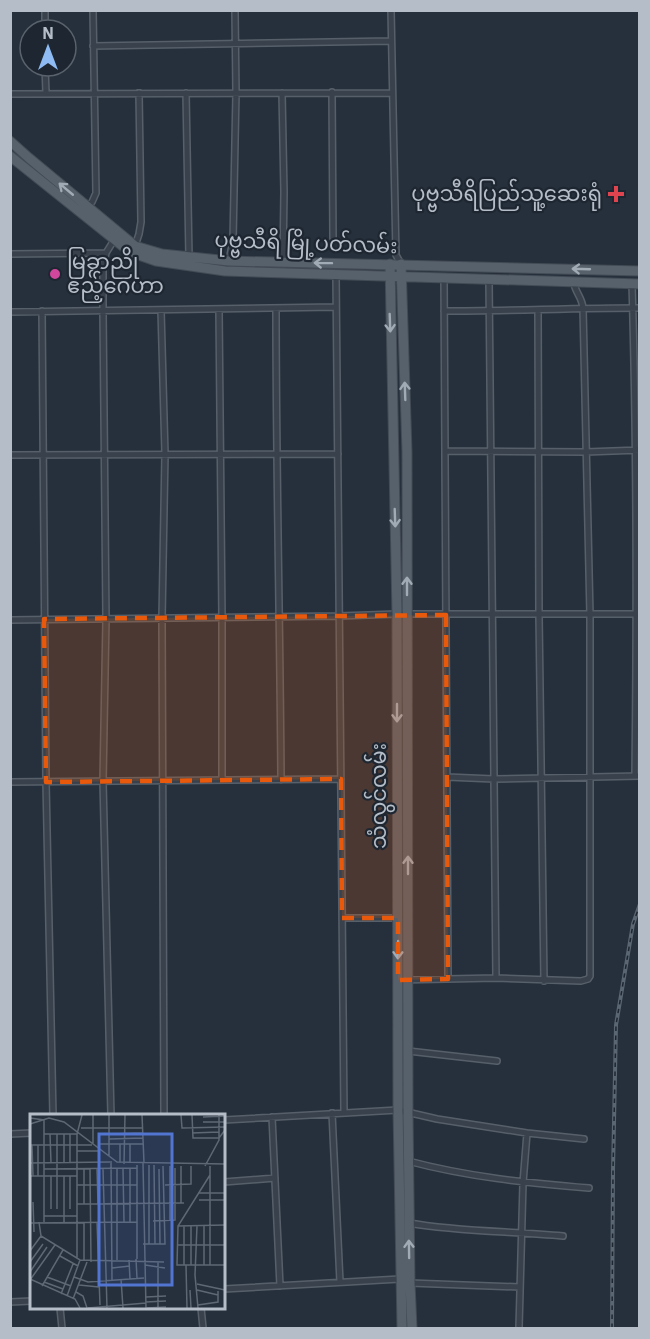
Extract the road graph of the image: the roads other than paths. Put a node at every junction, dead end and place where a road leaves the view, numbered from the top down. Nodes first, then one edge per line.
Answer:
1 (93, 10) edge
2 (234, 10) edge
3 (390, 10) edge
4 (391, 42) junction
5 (236, 45) junction
6 (93, 46) junction
7 (45, 78) edge
8 (46, 93) junction
9 (95, 93) junction
10 (139, 93) junction
11 (186, 93) junction
12 (236, 93) junction
13 (282, 93) junction
14 (332, 93) junction
15 (392, 93) junction
16 (10, 94) edge
17 (10, 141) edge
18 (25, 155) junction
19 (10, 156) edge
20 (18, 163) junction
21 (87, 206) junction
22 (333, 238) dead end
23 (114, 240) junction
24 (135, 246) junction
25 (106, 253) junction
26 (10, 254) edge
27 (396, 255) junction
28 (189, 257) junction
29 (283, 262) junction
30 (390, 264) junction
31 (401, 264) junction
32 (227, 266) junction
33 (639, 271) edge
34 (336, 275) junction
35 (389, 277) junction
36 (401, 277) junction
37 (444, 278) junction
38 (489, 280) junction
39 (574, 283) junction
40 (636, 284) edge
41 (336, 307) junction
42 (276, 308) junction
43 (583, 308) junction
44 (636, 308) edge
45 (219, 309) junction
46 (103, 310) junction
47 (161, 310) junction
48 (538, 310) junction
49 (42, 311) junction
50 (444, 311) junction
51 (490, 311) junction
52 (10, 312) edge
53 (637, 450) edge
54 (446, 451) junction
55 (491, 452) junction
56 (538, 452) junction
57 (586, 452) junction
58 (105, 454) junction
59 (165, 454) junction
60 (220, 454) junction
61 (276, 454) junction
62 (338, 454) junction
63 (10, 455) edge
64 (43, 455) junction
65 (397, 614) junction
66 (638, 614) edge
67 (408, 615) junction
68 (447, 615) junction
69 (493, 615) junction
70 (539, 615) junction
71 (590, 615) junction
72 (339, 616) junction
73 (280, 617) junction
74 (162, 618) junction
75 (222, 618) junction
76 (44, 619) junction
77 (106, 619) junction
78 (10, 620) edge
79 (637, 776) edge
80 (447, 777) junction
81 (590, 777) junction
82 (494, 778) junction
83 (541, 778) junction
84 (341, 779) junction
85 (222, 780) junction
86 (281, 780) junction
87 (103, 781) junction
88 (163, 781) junction
89 (10, 782) edge
90 (46, 782) junction
91 (342, 918) junction
92 (398, 918) junction
93 (496, 978) junction
94 (448, 979) junction
95 (403, 980) junction
96 (544, 981) junction
97 (408, 1051) junction
98 (497, 1061) dead end
99 (344, 1112) junction
100 (403, 1112) junction
101 (332, 1113) junction
102 (53, 1114) edge
103 (111, 1114) edge
104 (164, 1114) edge
105 (272, 1117) junction
106 (225, 1120) edge
107 (30, 1133) edge
108 (527, 1133) junction
109 (10, 1134) edge
110 (584, 1139) dead end
111 (408, 1161) junction
112 (275, 1178) junction
113 (225, 1182) edge
114 (523, 1183) junction
115 (589, 1188) dead end
116 (409, 1223) junction
117 (522, 1232) junction
118 (563, 1236) dead end
119 (405, 1281) junction
120 (340, 1282) junction
121 (280, 1286) junction
122 (520, 1287) junction
123 (225, 1289) edge
124 (30, 1301) edge
125 (10, 1302) edge
126 (60, 1309) edge
127 (201, 1309) edge
128 (62, 1329) edge
129 (203, 1329) edge
130 (402, 1329) edge
131 (412, 1329) edge
132 (519, 1329) edge

1 - 6 street
2 - 5 street
3 - 4 street
4 - 5 street
4 - 15 street
5 - 6 street
5 - 12 street
6 - 9 street
7 - 8 street
8 - 9 street
8 - 16 street
9 - 10 street
9 - 21 street
10 - 11 street
10 - 24 street
11 - 12 street
11 - 28 street
12 - 13 street
12 - 32 street
13 - 14 street
13 - 29 street
14 - 15 street
14 - 22 street
15 - 27 street
17 - 18 main road, ပုဗ္ဗသီရိ မြို့ပတ်လမ်း
18 - 20 main road
21 -> 18 main road, ပုဗ္ဗသီရိ မြို့ပတ်လမ်း
19 - 20 main road, ပုဗ္ဗသီရိ မြို့ပတ်လမ်း
20 - 23 main road, ပုဗ္ဗသီရိ မြို့ပတ်လမ်း
21 - 24 main road, ပုဗ္ဗသီရိ မြို့ပတ်လမ်း
23 - 25 street
23 - 32 main road, ပုဗ္ဗသီရိ မြို့ပတ်လမ်း
24 - 28 main road, ပုဗ္ဗသီရိ မြို့ပတ်လမ်း
25 - 26 street
25 - 46 street
27 - 30 street
27 - 31 street
28 - 32 main road, ပုဗ္ဗသီရိ မြို့ပတ်လမ်း
30 -> 29 main road, ပုဗ္ဗသီရိ မြို့ပတ်လမ်း
29 - 32 main road, ပုဗ္ဗသီရိ မြို့ပတ်လမ်း
30 - 31 main road, ပုဗ္ဗသီရိ မြို့ပတ်လမ်း
30 - 35 main road, သံလွင်လမ်း
33 -> 31 main road, ပုဗ္ဗသီရိ မြို့ပတ်လမ်း
31 - 36 main road, သံလွင်လမ်း
32 - 34 main road, ပုဗ္ဗသီရိ မြို့ပတ်လမ်း
34 - 35 main road, ပုဗ္ဗသီရိ မြို့ပတ်လမ်း
34 - 41 street
35 - 36 main road, ပုဗ္ဗသီရိ မြို့ပတ်လမ်း
35 -> 65 main road, သံလွင်လမ်း
36 - 37 main road, ပုဗ္ဗသီရိ မြို့ပတ်လမ်း
67 -> 36 main road, သံလွင်လမ်း
37 - 38 main road, ပုဗ္ဗသီရိ မြို့ပတ်လမ်း
37 - 50 street
38 - 39 main road, ပုဗ္ဗသီရိ မြို့ပတ်လမ်း
38 - 51 street
39 - 40 main road, ပုဗ္ဗသီရိ မြို့ပတ်လမ်း
39 - 43 street
40 - 44 street
41 - 42 street
41 - 62 street
42 - 45 street
42 - 61 street
43 - 44 street
43 - 48 street
43 - 57 street
44 - 53 street
45 - 47 street
45 - 60 street
46 - 47 street
46 - 49 street
46 - 58 street
47 - 59 street
48 - 51 street
48 - 56 street
49 - 52 street
49 - 64 street
50 - 51 street
50 - 54 street
51 - 55 street
53 - 57 street
53 - 66 street
54 - 55 street
54 - 68 street
55 - 56 street
55 - 69 street
56 - 57 street
56 - 70 street
57 - 71 street
58 - 59 street
58 - 64 street
58 - 77 street
59 - 60 street
59 - 74 street
60 - 61 street
60 - 75 street
61 - 62 street
61 - 73 street
62 - 72 street
63 - 64 street
64 - 76 street
65 - 67 street
65 - 72 street
65 -> 92 main road, သံလွင်လမ်း
66 - 71 street
66 - 79 street
67 - 68 street
95 -> 67 main road, သံလွင်လမ်း
68 - 69 street
68 - 80 street
69 - 70 street
69 - 82 street
70 - 71 street
70 - 83 street
71 - 81 street
72 - 73 street
72 - 84 street
73 - 75 street
73 - 86 street
74 - 75 street
74 - 77 street
74 - 88 street
75 - 85 street
76 - 77 street
76 - 78 street
76 - 90 street
77 - 87 street
79 - 81 street
80 - 82 street
80 - 94 street
81 - 83 street
81 - 96 street
82 - 83 street
82 - 93 street
83 - 96 street
84 - 86 street
84 - 91 street
85 - 86 street
85 - 88 street
87 - 88 street
87 - 90 street
87 - 103 street
88 - 104 street
89 - 90 street
90 - 102 street
91 - 92 street
91 - 99 street
92 -> 95 main road, သံလွင်လမ်း
93 - 94 street
93 - 96 street
94 - 95 street
95 - 97 main road, သံလွင်လမ်း
95 - 100 main road, သံလွင်လမ်း
97 - 98 street
97 - 100 main road, သံလွင်လမ်း
99 - 100 street
99 - 101 street
100 - 108 street
100 - 111 main road, သံလွင်လမ်း
100 - 119 main road, သံလွင်လမ်း
101 - 105 street
101 - 120 street
105 - 106 street
105 - 112 street
107 - 109 street
108 - 110 street
108 - 114 street
111 - 114 street
111 - 116 main road, သံလွင်လမ်း
112 - 113 street
112 - 121 street
114 - 115 street
114 - 117 street
116 - 117 street
119 -> 116 main road, သံလွင်လမ်း
117 - 118 street
117 - 122 street
119 - 120 street
119 - 122 street
119 - 130 main road, သံလွင်လမ်း
119 - 131 main road, သံလွင်လမ်း
120 - 121 street
121 - 123 street
122 - 132 street
124 - 125 street
126 - 128 street
127 - 129 street

